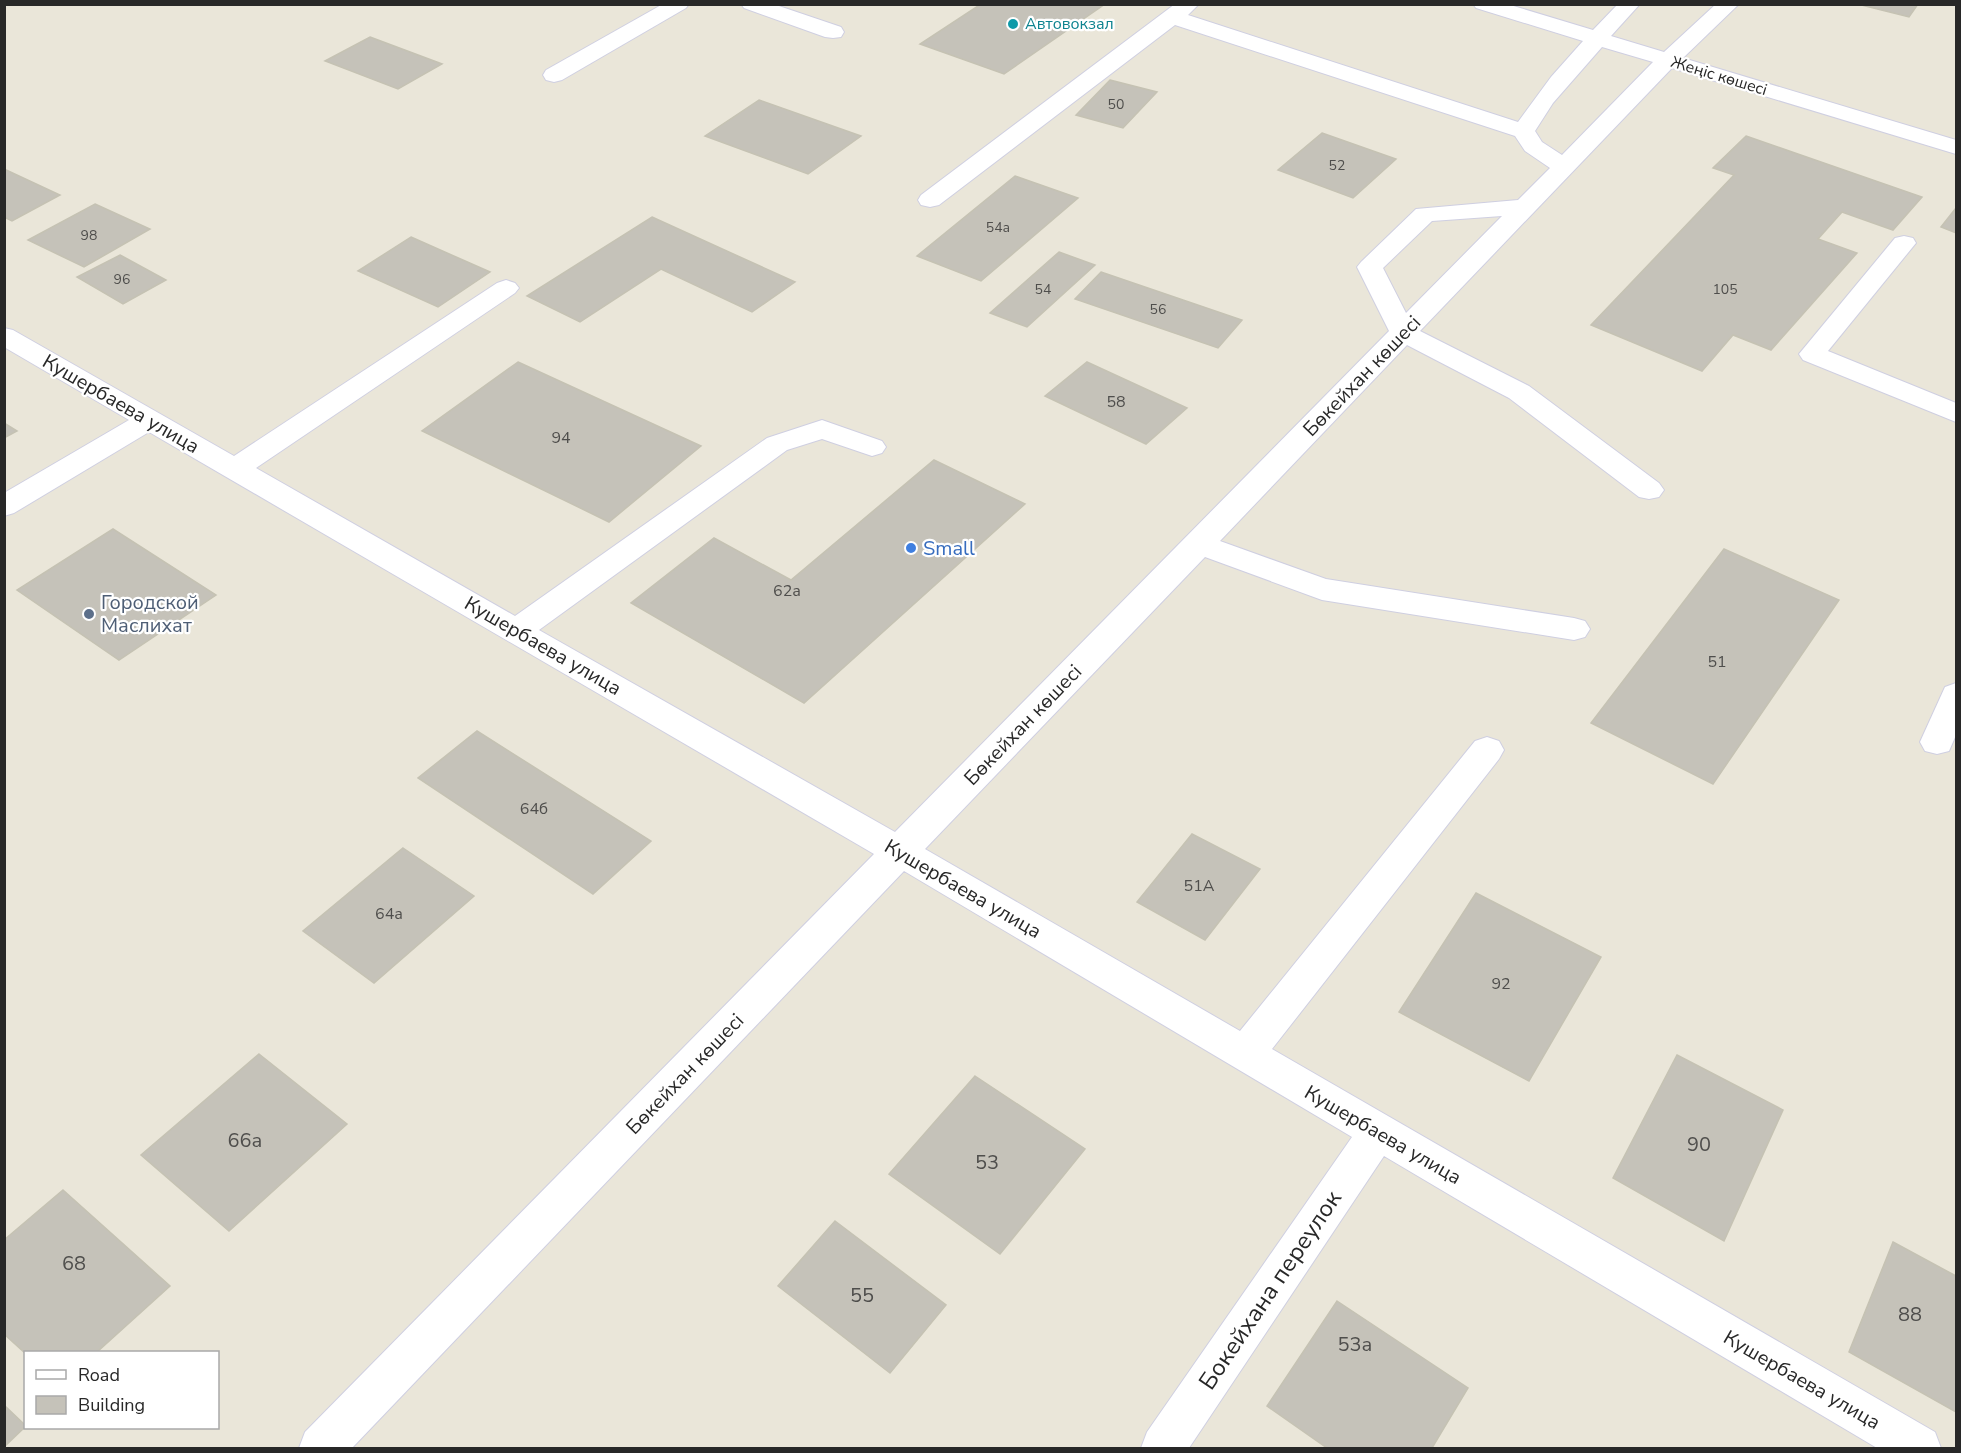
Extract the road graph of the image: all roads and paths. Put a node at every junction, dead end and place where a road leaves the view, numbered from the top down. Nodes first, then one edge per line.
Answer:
1 (680, 4) edge
2 (750, 4) edge
3 (1483, 4) edge
4 (1630, 4) edge
5 (1729, 4) edge
6 (1181, 11) edge
7 (833, 32) dead end
8 (1597, 39) junction
9 (1667, 61) junction
10 (554, 75) dead end
11 (1524, 132) junction
12 (1956, 147) edge
13 (1565, 167) junction
14 (930, 200) dead end
15 (1525, 207) junction
16 (1904, 243) dead end
17 (506, 288) dead end
18 (1403, 333) junction
19 (4, 336) edge
20 (1956, 413) edge
21 (149, 420) junction
22 (872, 447) dead end
23 (235, 469) junction
24 (1649, 490) dead end
25 (4, 506) edge
26 (1199, 544) junction
27 (1574, 629) dead end
28 (516, 631) junction
29 (1956, 695) edge
30 (1937, 742) dead end
31 (1487, 750) dead end
32 (900, 852) junction
33 (1245, 1054) junction
34 (1378, 1132) junction
35 (321, 1449) edge
36 (1163, 1449) edge
37 (1919, 1449) edge

1 - 10 street
2 - 7 street
3 - 8 street, Жеңіс көшесі
4 - 8 street
5 - 9 street, Бөкейхан көшесі
6 - 11 street
6 - 14 street
8 - 9 street, Жеңіс көшесі
8 - 11 street
9 - 12 street, Жеңіс көшесі
9 - 13 street, Бөкейхан көшесі
11 - 13 street
13 - 15 street, Бөкейхан көшесі
15 - 18 street, Бөкейхан көшесі
15 - 18 street
16 - 20 street
17 - 23 street
18 - 24 street
18 - 26 street, Бөкейхан көшесі
19 - 21 street, Кушербаева улица
21 - 23 street, Кушербаева улица
21 - 25 street
22 - 28 street
23 - 28 street, Кушербаева улица
26 - 27 street
26 - 32 street, Бөкейхан көшесі
28 - 32 street, Кушербаева улица
29 - 30 street
31 - 33 street
32 - 33 street, Кушербаева улица
32 - 35 street, Бөкейхан көшесі
33 - 34 street, Кушербаева улица
34 - 36 street, Бокейхана переулок
34 - 37 street, Кушербаева улица

